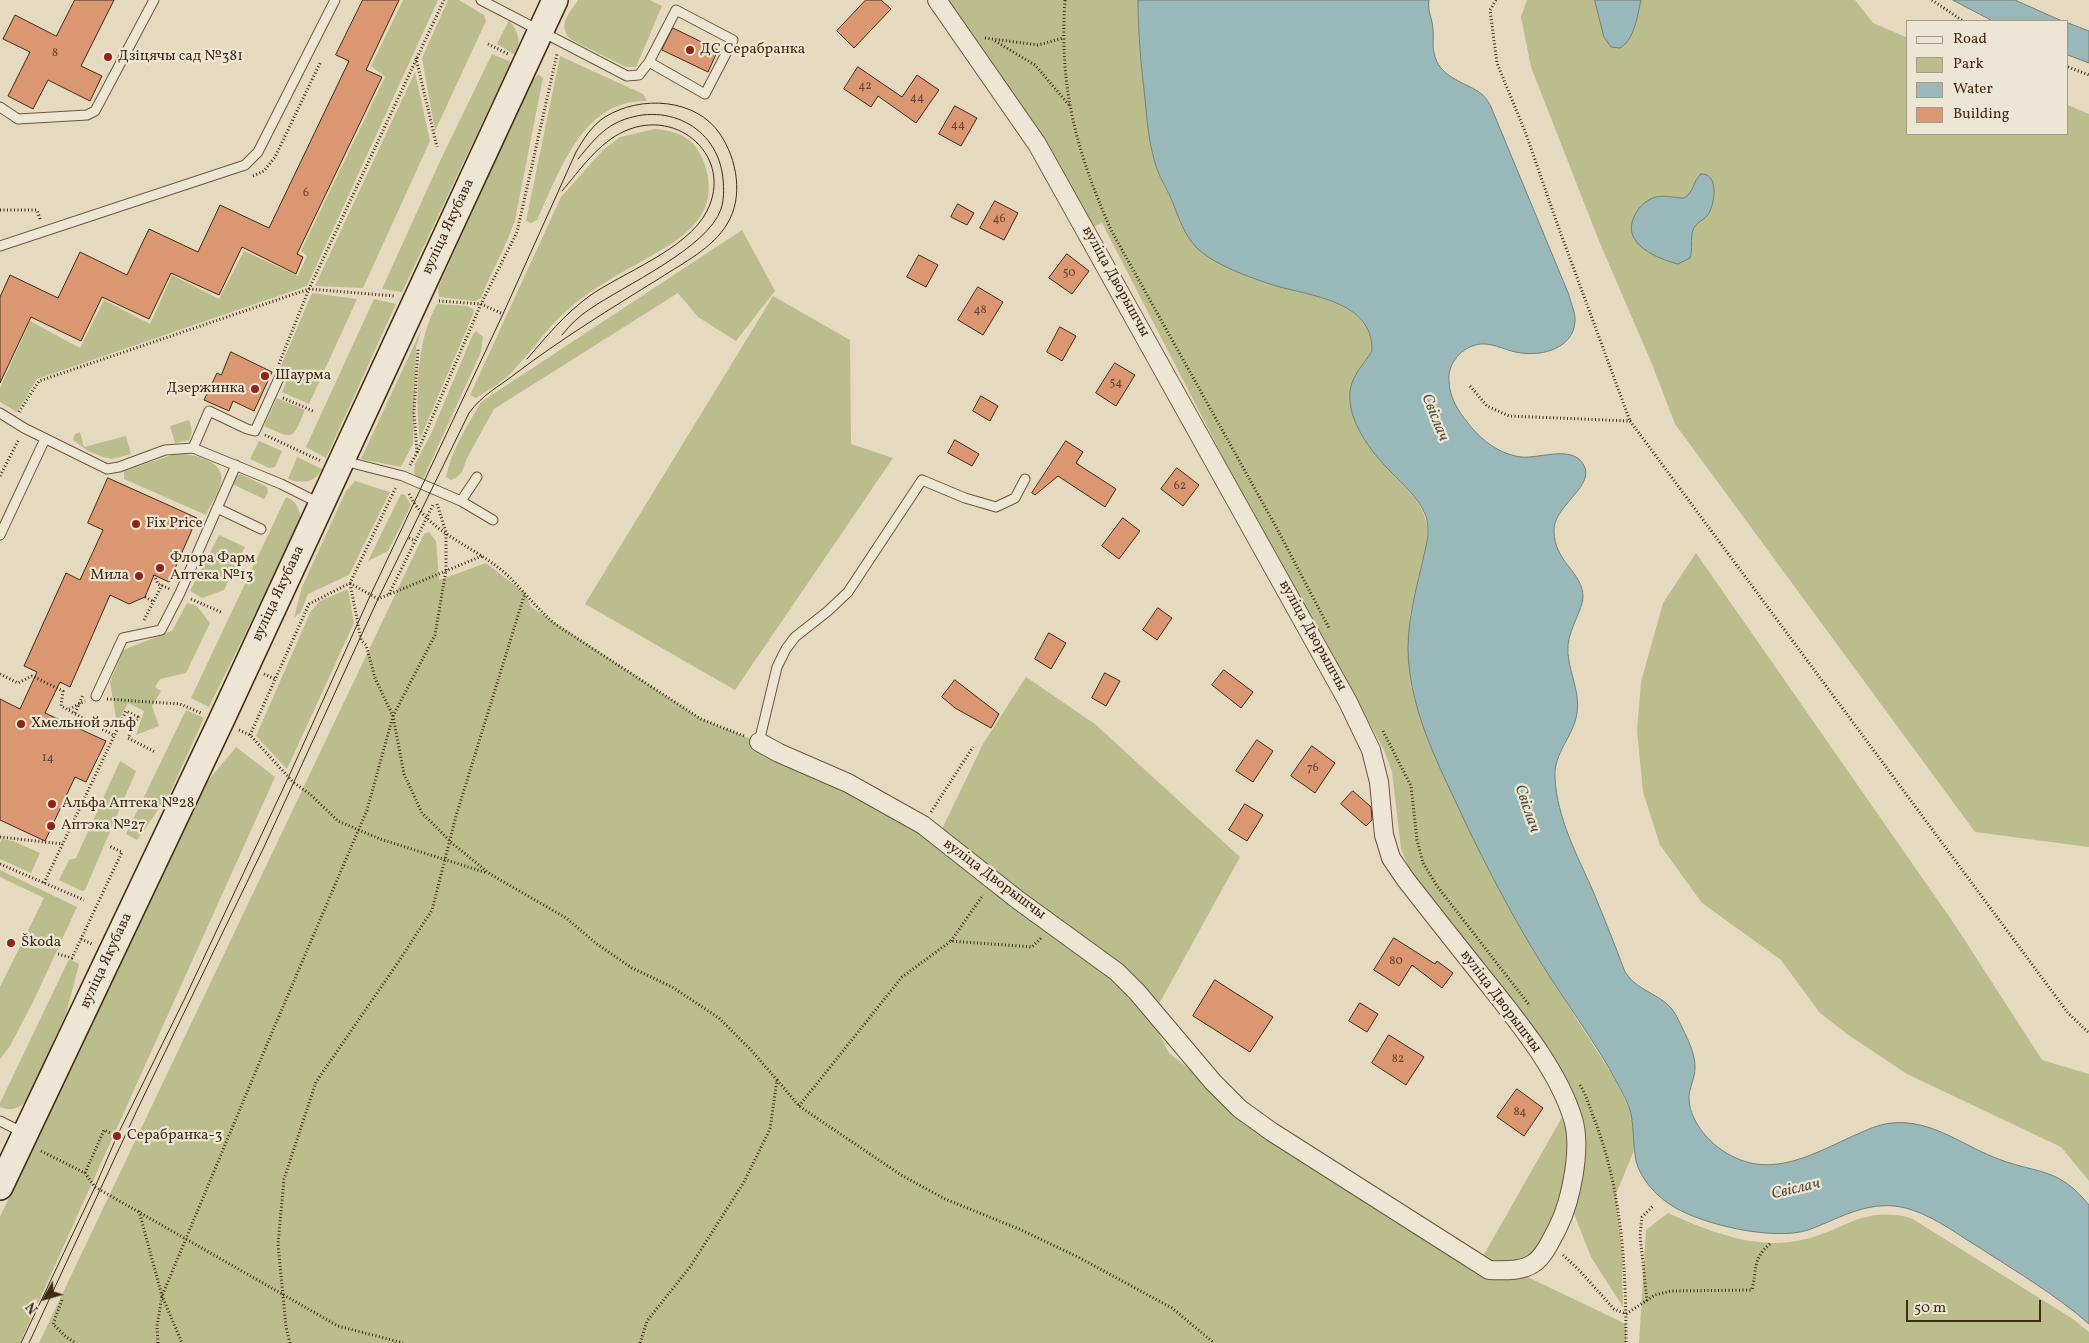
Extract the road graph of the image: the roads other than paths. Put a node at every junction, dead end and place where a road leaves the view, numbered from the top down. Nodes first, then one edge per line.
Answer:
1 (154, 0) edge
2 (335, 0) edge
3 (481, 0) edge
4 (555, 0) edge
5 (937, 0) edge
6 (550, 36) junction
7 (649, 62) junction
8 (0, 107) edge
9 (0, 246) edge
10 (280, 376) dead end
11 (0, 413) edge
12 (45, 438) junction
13 (192, 448) junction
14 (342, 460) junction
15 (236, 465) junction
16 (477, 477) dead end
17 (1024, 479) dead end
18 (461, 501) junction
19 (321, 504) junction
20 (217, 508) junction
21 (493, 520) dead end
22 (261, 529) dead end
23 (0, 535) edge
24 (96, 696) road end
25 (759, 742) joint
26 (0, 1121) edge
27 (30, 1140) junction
28 (0, 1187) edge

1 - 8 lane
2 - 9 lane
3 - 6 lane
4 - 6 main road, вуліца Якубава
5 - 25 street, вуліца Дворышчы
6 - 7 lane
6 - 14 main road, вуліца Якубава
7 - 7 lane
10 - 13 lane
11 - 12 lane
12 - 13 lane
12 - 23 lane
13 - 15 lane
14 - 18 lane
14 - 19 main road, вуліца Якубава
15 - 19 lane
15 - 20 lane
16 - 18 lane
17 - 25 lane
18 - 21 lane
19 - 27 main road, вуліца Якубава
20 - 22 lane
20 - 24 lane
26 - 27 lane
27 - 28 main road, вуліца Якубава

